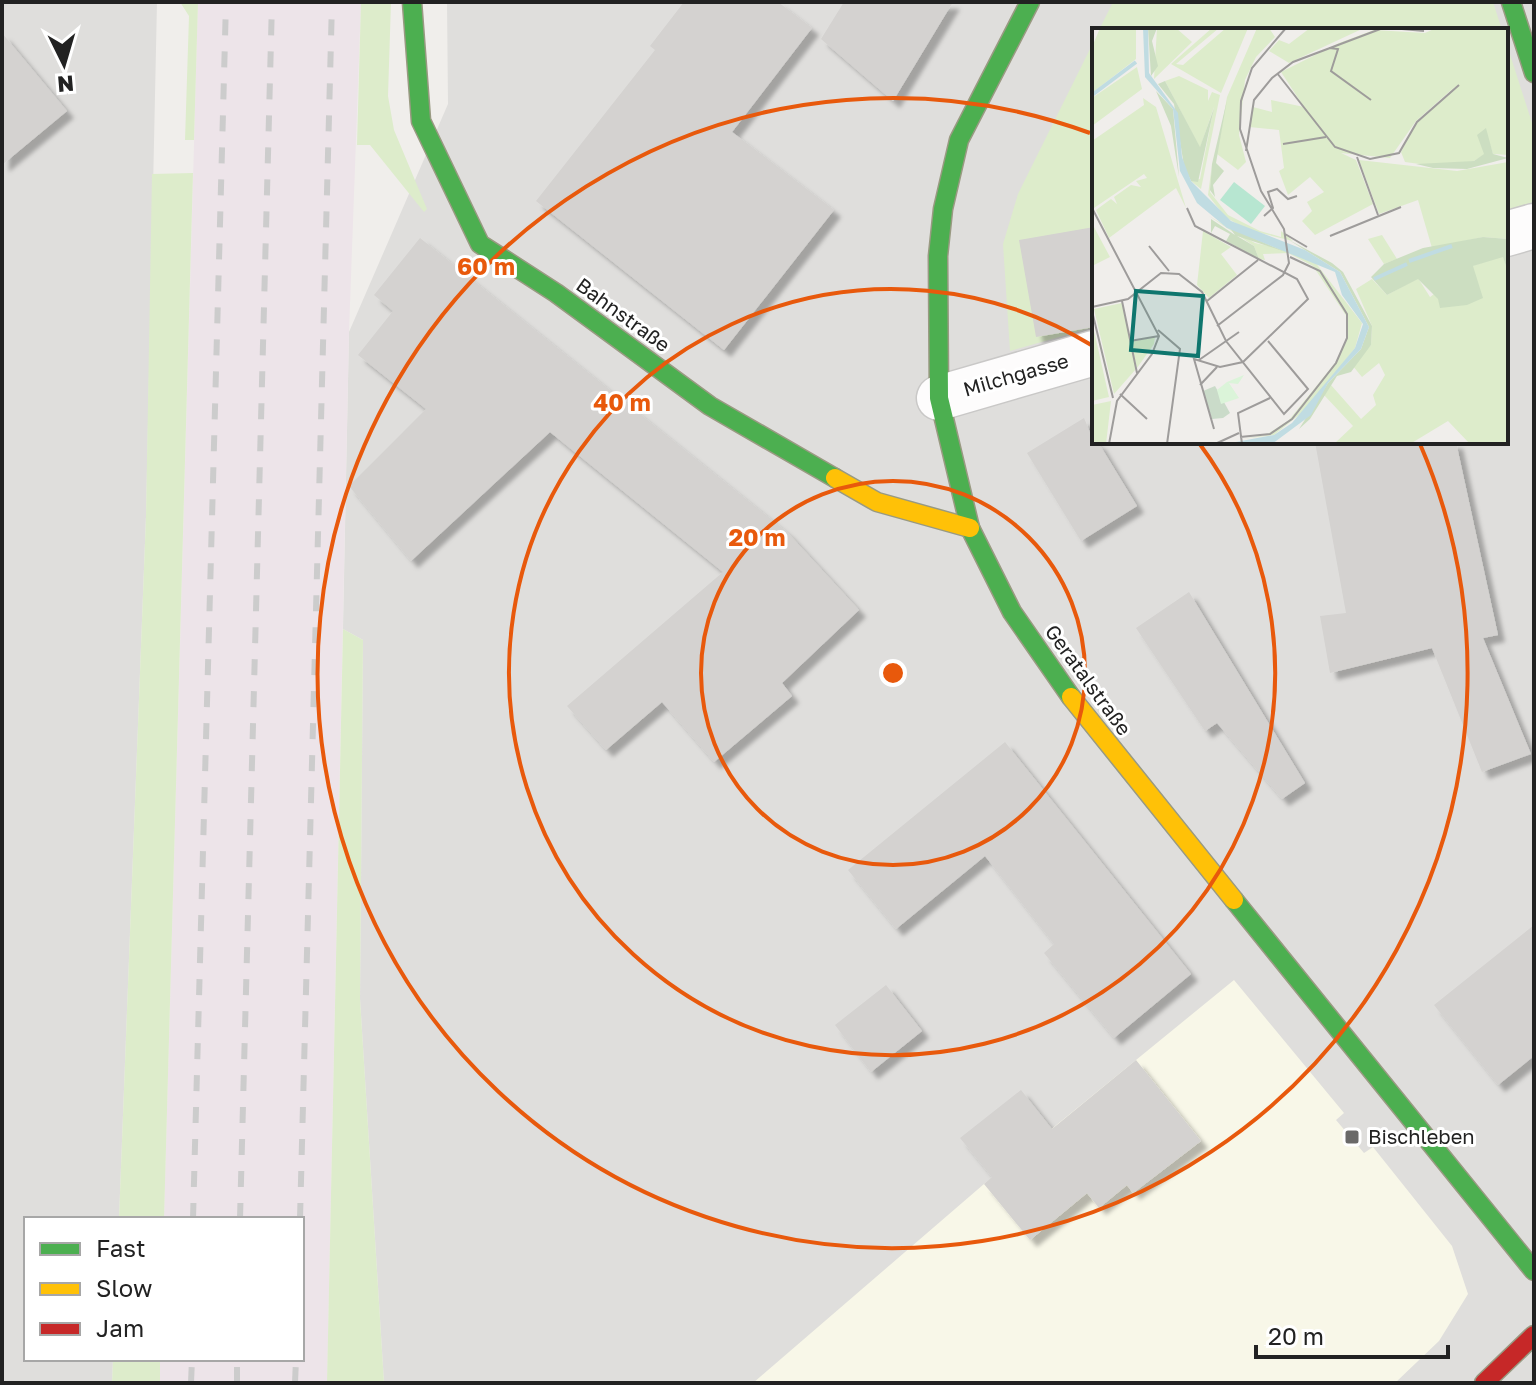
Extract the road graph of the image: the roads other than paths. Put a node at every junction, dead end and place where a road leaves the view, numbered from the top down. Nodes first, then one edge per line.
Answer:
1 (412, 2) edge
2 (1030, 2) edge
3 (1511, 2) edge
4 (1534, 73) edge
5 (1534, 226) edge
6 (1508, 233) edge
7 (1092, 354) edge
8 (939, 398) junction
9 (970, 528) junction
10 (1534, 1271) edge
11 (1534, 1335) edge
12 (1484, 1383) edge

1 - 9 street, Bahnstraße
2 - 8 street, Geratalstraße
3 - 4 street
5 - 6 street
7 - 8 street, Milchgasse
8 - 9 street, Geratalstraße
9 - 10 street, Geratalstraße
11 - 12 street

